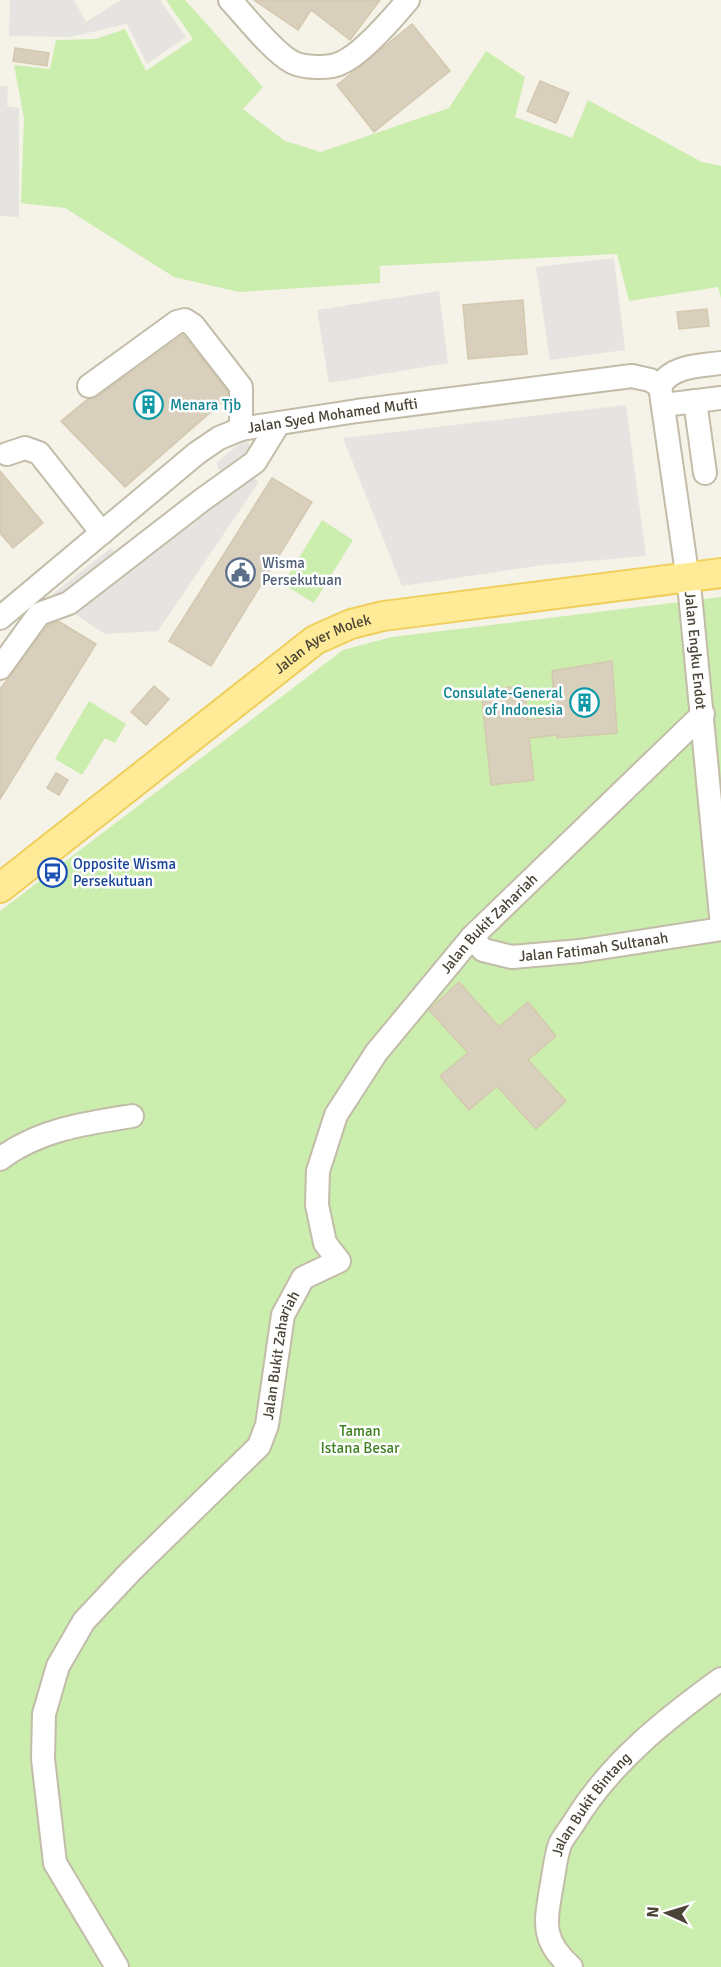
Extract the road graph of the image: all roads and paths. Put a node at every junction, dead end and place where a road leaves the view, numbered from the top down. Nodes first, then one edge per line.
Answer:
1 (230, 0) edge
2 (408, 0) edge
3 (721, 363) edge
4 (89, 386) dead end
5 (662, 395) junction
6 (721, 398) edge
7 (695, 401) junction
8 (279, 423) junction
9 (241, 429) junction
10 (7, 454) dead end
11 (705, 473) dead end
12 (102, 533) junction
13 (721, 573) edge
14 (688, 577) junction
15 (0, 618) edge
16 (0, 668) edge
17 (703, 714) junction
18 (0, 888) edge
19 (721, 916) edge
20 (721, 929) edge
21 (472, 937) junction
22 (132, 1116) dead end
23 (0, 1159) edge
24 (721, 1679) edge
25 (117, 1967) edge
26 (571, 1967) edge

1 - 2 street
3 - 5 street
4 - 9 street
5 - 7 street
5 - 8 street, Jalan Syed Mohamed Mufti
5 - 14 street, Jalan Engku Endot
6 - 7 street
7 - 11 street
8 - 9 street, Jalan Syed Mohamed Mufti
8 - 16 street
9 - 12 street, Jalan Syed Mohamed Mufti
10 - 12 street
12 - 15 street, Jalan Syed Mohamed Mufti
13 - 14 main road, Jalan Ayer Molek
14 - 17 street, Jalan Engku Endot
14 - 18 main road, Jalan Ayer Molek
17 - 19 street, Jalan Engku Endot
17 - 21 street, Jalan Bukit Zahariah
20 - 21 street, Jalan Fatimah Sultanah
21 - 25 street, Jalan Bukit Zahariah
22 - 23 street
24 - 26 street, Jalan Bukit Bintang

